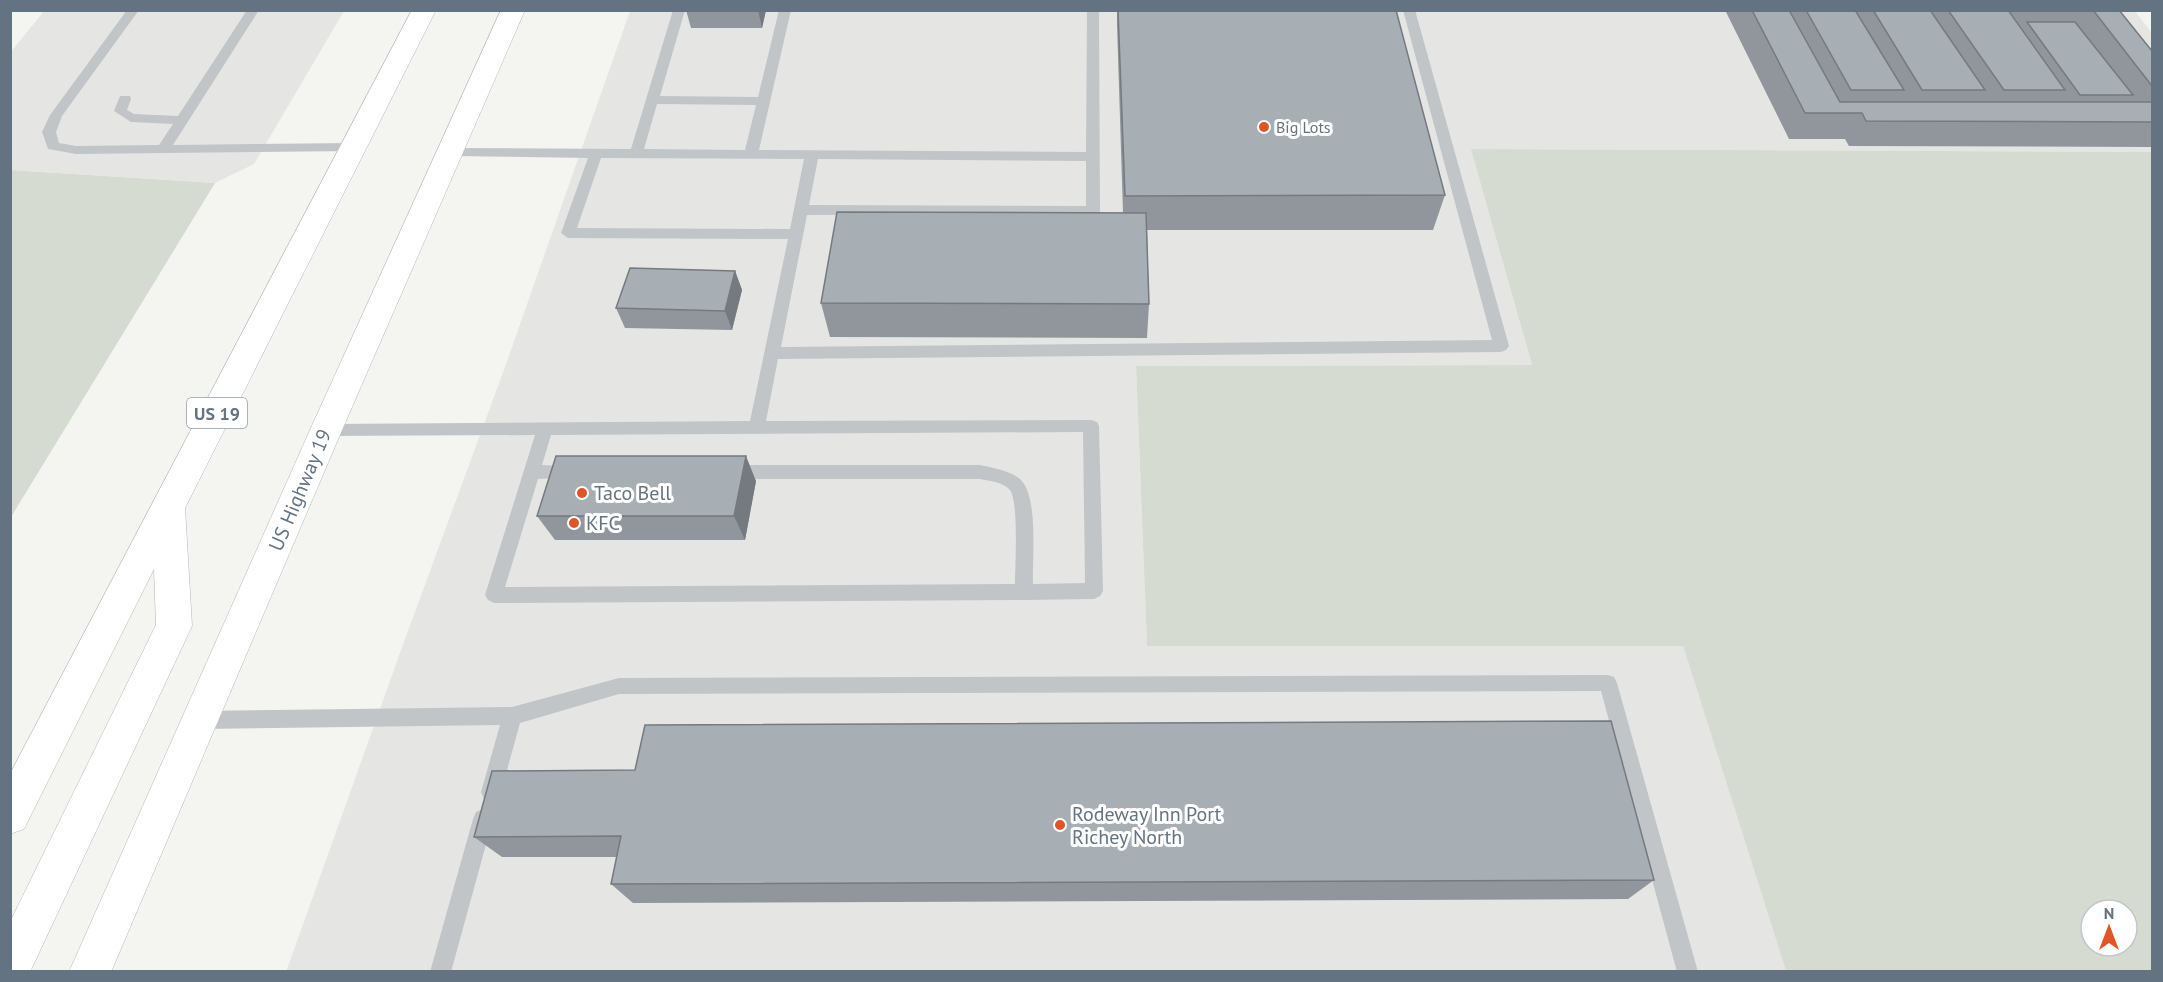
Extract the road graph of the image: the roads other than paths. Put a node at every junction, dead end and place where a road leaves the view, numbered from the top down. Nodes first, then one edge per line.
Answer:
1 (133, 10) edge
2 (253, 10) edge
3 (424, 10) edge
4 (513, 10) edge
5 (680, 10) edge
6 (785, 10) edge
7 (1093, 10) edge
8 (1409, 10) edge
9 (125, 99) dead end
10 (652, 100) junction
11 (764, 101) junction
12 (180, 120) junction
13 (354, 147) junction
14 (163, 149) junction
15 (451, 152) junction
16 (596, 153) junction
17 (636, 153) junction
18 (751, 154) junction
19 (812, 154) junction
20 (1093, 157) junction
21 (801, 210) junction
22 (796, 234) junction
23 (772, 353) junction
24 (757, 428) junction
25 (545, 429) junction
26 (326, 430) junction
27 (531, 472) junction
28 (590, 472) edge
29 (720, 472) edge
30 (169, 507) junction
31 (1024, 592) junction
32 (512, 716) junction
33 (201, 720) junction
34 (10, 815) edge
35 (10, 968) edge
36 (90, 972) edge
37 (440, 972) edge
38 (1688, 972) edge

1 - 14 lane
2 - 12 lane
3 - 13 highway, US 19
4 - 15 highway, US Highway 19
5 - 10 lane
6 - 11 lane
7 - 20 lane
8 - 23 lane
9 - 12 lane
10 - 11 lane
10 - 17 lane
11 - 18 lane
12 - 14 lane
13 - 14 lane
13 - 30 highway, US 19
15 - 16 lane
15 - 26 highway, US Highway 19
16 - 17 lane
16 - 22 lane
17 - 18 lane
18 - 19 lane
19 - 20 lane
19 - 21 lane
20 - 21 lane
21 - 22 lane
22 - 23 lane
23 - 24 lane
24 - 25 lane
24 - 31 lane
25 - 26 lane
25 - 27 lane
26 - 33 highway, US Highway 19
27 - 28 lane
27 - 31 lane
29 - 31 lane
30 - 34 highway, US 19
30 - 35 highway
32 - 33 lane
32 - 37 lane
32 - 38 lane
33 - 36 highway, US Highway 19

